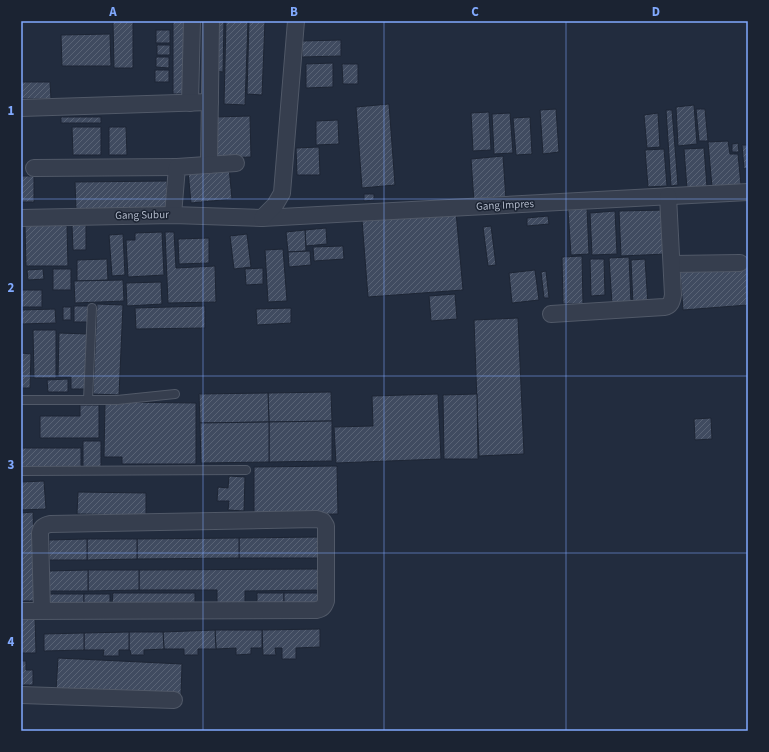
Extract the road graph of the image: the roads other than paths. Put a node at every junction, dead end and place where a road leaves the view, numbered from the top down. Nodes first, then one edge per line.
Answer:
1 (192, 21) edge
2 (211, 21) edge
3 (296, 21) edge
4 (210, 102) junction
5 (190, 103) junction
6 (21, 108) edge
7 (236, 163) dead end
8 (209, 165) junction
9 (34, 168) dead end
10 (177, 168) junction
11 (748, 192) edge
12 (668, 196) junction
13 (173, 215) junction
14 (21, 218) edge
15 (262, 218) junction
16 (740, 262) dead end
17 (672, 264) junction
18 (92, 308) dead end
19 (551, 314) dead end
20 (175, 394) dead end
21 (21, 400) edge
22 (88, 400) junction
23 (246, 470) dead end
24 (21, 471) edge
25 (21, 611) edge
26 (42, 611) junction
27 (21, 695) edge
28 (174, 700) dead end

1 - 5 street
2 - 4 street
3 - 15 street
4 - 5 street
4 - 8 street
5 - 6 street
7 - 8 street
8 - 10 street
9 - 10 street
10 - 13 street
11 - 12 street, Gang Impres
12 - 15 street, Gang Impres
12 - 17 street
13 - 14 street, Gang Subur
13 - 15 street, Gang Subur
16 - 17 street
17 - 19 street
18 - 22 lane
20 - 22 lane
21 - 22 lane
23 - 24 lane
25 - 26 street
26 - 26 street
27 - 28 street

